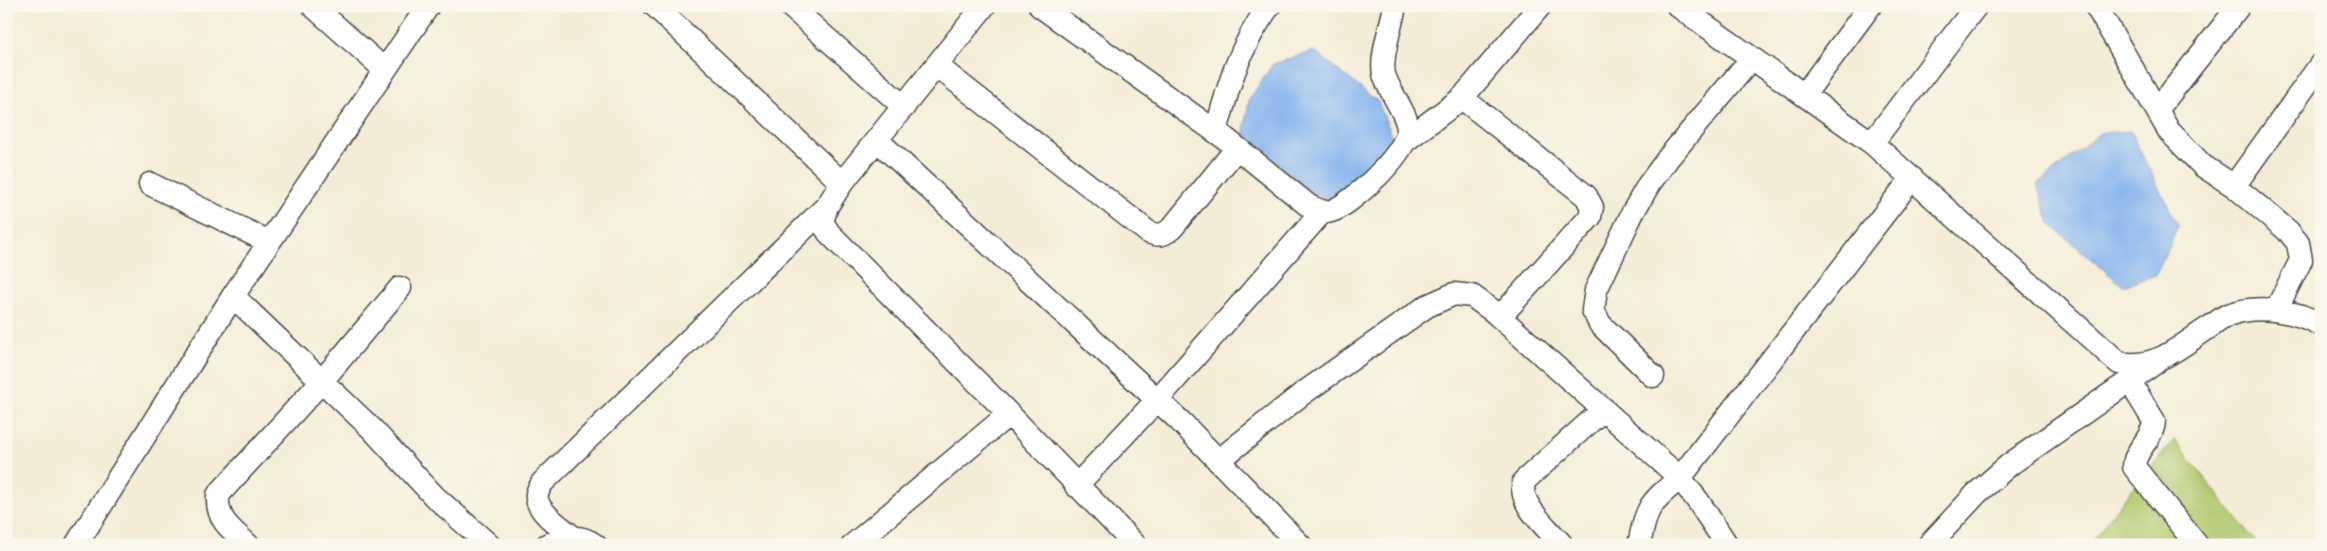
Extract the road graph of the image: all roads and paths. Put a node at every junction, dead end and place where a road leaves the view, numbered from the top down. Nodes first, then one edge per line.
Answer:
1 (313, 6) edge
2 (428, 6) edge
3 (655, 6) edge
4 (790, 6) edge
5 (1040, 6) edge
6 (1395, 6) edge
7 (1540, 6) edge
8 (1678, 6) edge
9 (1870, 6) edge
10 (1976, 6) edge
11 (2096, 6) edge
12 (2238, 6) edge
13 (981, 7) edge
14 (1259, 10) edge
15 (1752, 58) junction
16 (2321, 64) edge
17 (937, 66) junction
18 (385, 70) junction
19 (1804, 95) junction
20 (1462, 98) junction
21 (904, 107) junction
22 (2157, 110) junction
23 (1216, 132) junction
24 (877, 140) junction
25 (1405, 141) junction
26 (1872, 143) junction
27 (1237, 148) junction
28 (1912, 178) junction
29 (842, 183) junction
30 (150, 184) dead end
31 (2234, 186) junction
32 (827, 206) junction
33 (1322, 212) junction
34 (269, 242) junction
35 (400, 288) dead end
36 (233, 296) junction
37 (2276, 310) junction
38 (1500, 317) junction
39 (2321, 325) edge
40 (2160, 359) junction
41 (1653, 376) dead end
42 (322, 382) junction
43 (2130, 382) junction
44 (1156, 400) junction
45 (1604, 409) junction
46 (1009, 414) junction
47 (1218, 462) junction
48 (1680, 478) junction
49 (1076, 486) junction
50 (573, 536) junction
51 (76, 545) edge
52 (248, 545) edge
53 (489, 545) edge
54 (548, 545) edge
55 (595, 545) edge
56 (853, 545) edge
57 (1134, 545) edge
58 (1300, 545) edge
59 (1562, 545) edge
60 (1639, 545) edge
61 (1727, 545) edge
62 (1929, 545) edge
63 (2197, 545) edge

1 - 18 street
2 - 18 street
3 - 29 street
4 - 21 street
5 - 23 street
6 - 25 street
7 - 20 street
8 - 15 street
9 - 19 street
10 - 26 street
11 - 22 street
12 - 22 street
13 - 17 street
14 - 23 street
15 - 19 street
15 - 41 street
16 - 31 street
17 - 21 street
17 - 27 street
18 - 34 street
19 - 26 street
20 - 25 street
20 - 38 street
21 - 24 street
22 - 31 street
23 - 27 street
24 - 29 street
24 - 44 street
25 - 33 street
26 - 28 street
27 - 33 street
28 - 40 street
28 - 48 street
29 - 32 street
30 - 34 street
31 - 37 street
32 - 46 street
32 - 50 street
33 - 44 street
34 - 36 street
35 - 42 street
36 - 42 street
36 - 51 street
37 - 39 street
37 - 40 street
38 - 45 street
38 - 47 street
40 - 43 street
42 - 52 street
42 - 53 street
43 - 62 street
43 - 63 street
44 - 47 street
44 - 49 street
45 - 48 street
45 - 59 street
46 - 49 street
46 - 56 street
47 - 58 street
48 - 60 street
48 - 61 street
49 - 57 street
50 - 54 street
50 - 55 street

